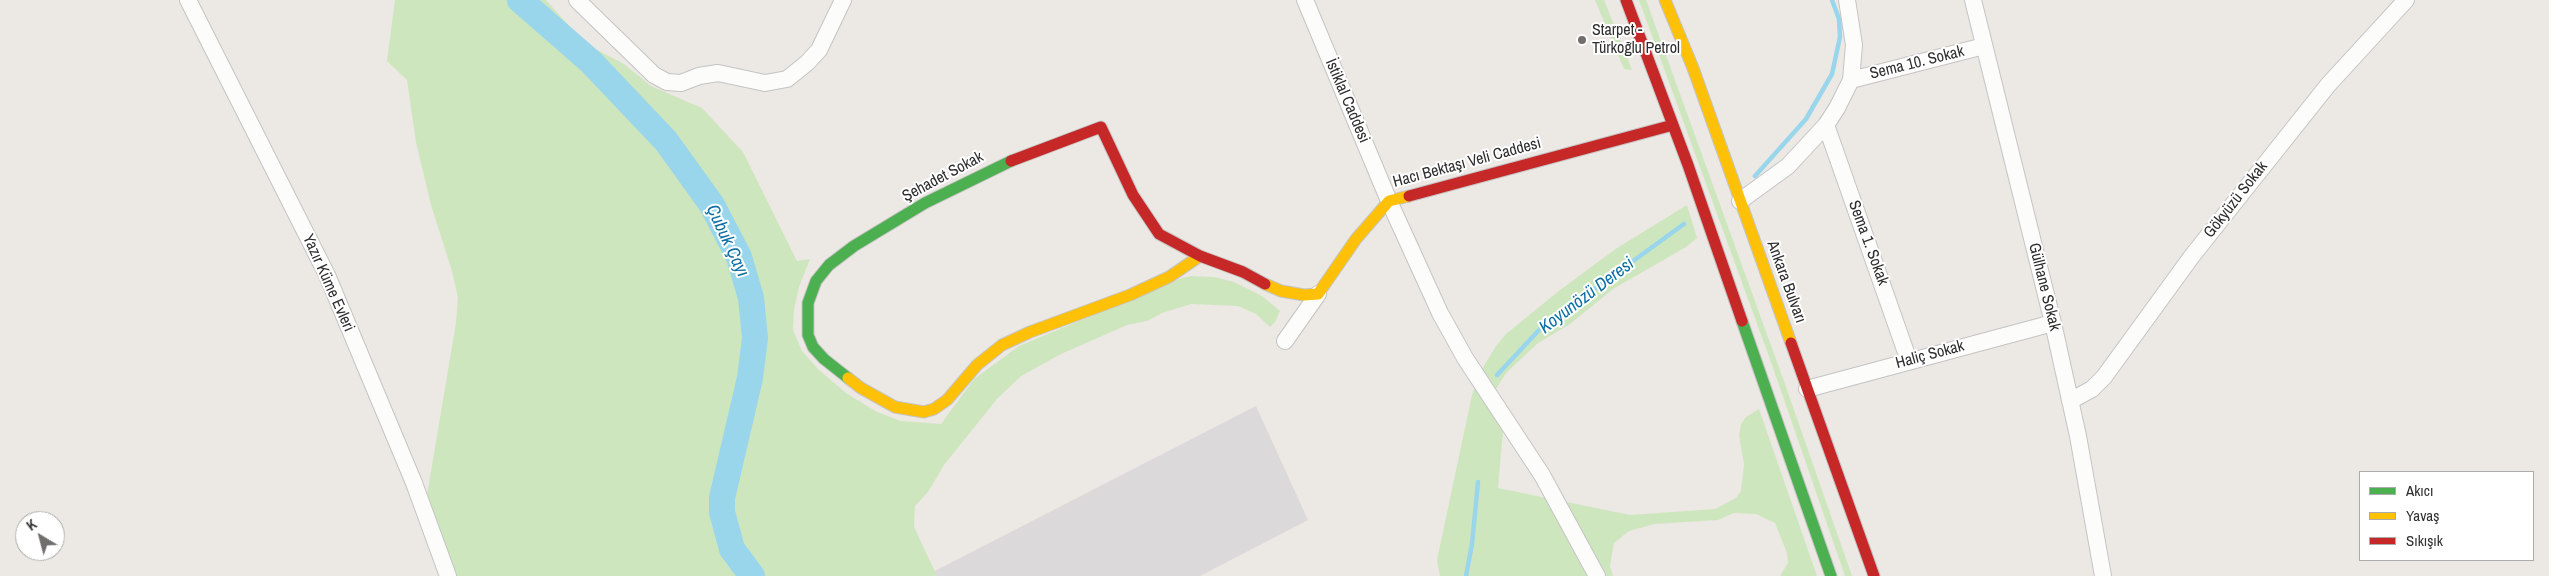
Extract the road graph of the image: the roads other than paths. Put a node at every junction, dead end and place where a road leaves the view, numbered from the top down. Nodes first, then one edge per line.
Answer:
1 (188, 0) edge
2 (577, 0) edge
3 (843, 0) edge
4 (1305, 0) edge
5 (1626, 0) edge
6 (1665, 0) edge
7 (1847, 0) edge
8 (1973, 0) edge
9 (2406, 0) edge
10 (1984, 46) junction
11 (1851, 80) junction
12 (1826, 124) junction
13 (1672, 125) junction
14 (1389, 201) junction
15 (1740, 201) junction
16 (1200, 256) junction
17 (1318, 294) junction
18 (2053, 323) junction
19 (1285, 341) dead end
20 (1910, 360) junction
21 (1807, 389) junction
22 (2070, 401) junction
23 (448, 576) edge
24 (1598, 576) edge
25 (1831, 576) edge
26 (1874, 576) edge
27 (2102, 576) edge

1 - 23 street, Yazır Küme Evleri
2 - 3 street
4 - 14 street, İstiklal Caddesi
5 - 13 street
6 - 15 street, Ankara Bulvarı
7 - 11 street
8 - 10 street, Gülhane Sokak
9 - 22 street, Gökyüzü Sokak
10 - 11 street, Sema 10. Sokak
10 - 18 street, Gülhane Sokak
11 - 12 street
12 - 15 street
12 - 20 street, Sema 1. Sokak
13 - 14 street, Hacı Bektaşı Veli Caddesi
13 - 25 street
14 - 17 street, Hacı Bektaşı Veli Caddesi
14 - 24 street, İstiklal Caddesi
15 - 21 street, Ankara Bulvarı
16 - 16 street, Şehadet Sokak
16 - 17 street
17 - 19 street
18 - 20 street, Haliç Sokak
18 - 22 street, Gülhane Sokak
20 - 21 street, Haliç Sokak
21 - 26 street, Ankara Bulvarı
22 - 27 street, Gülhane Sokak

